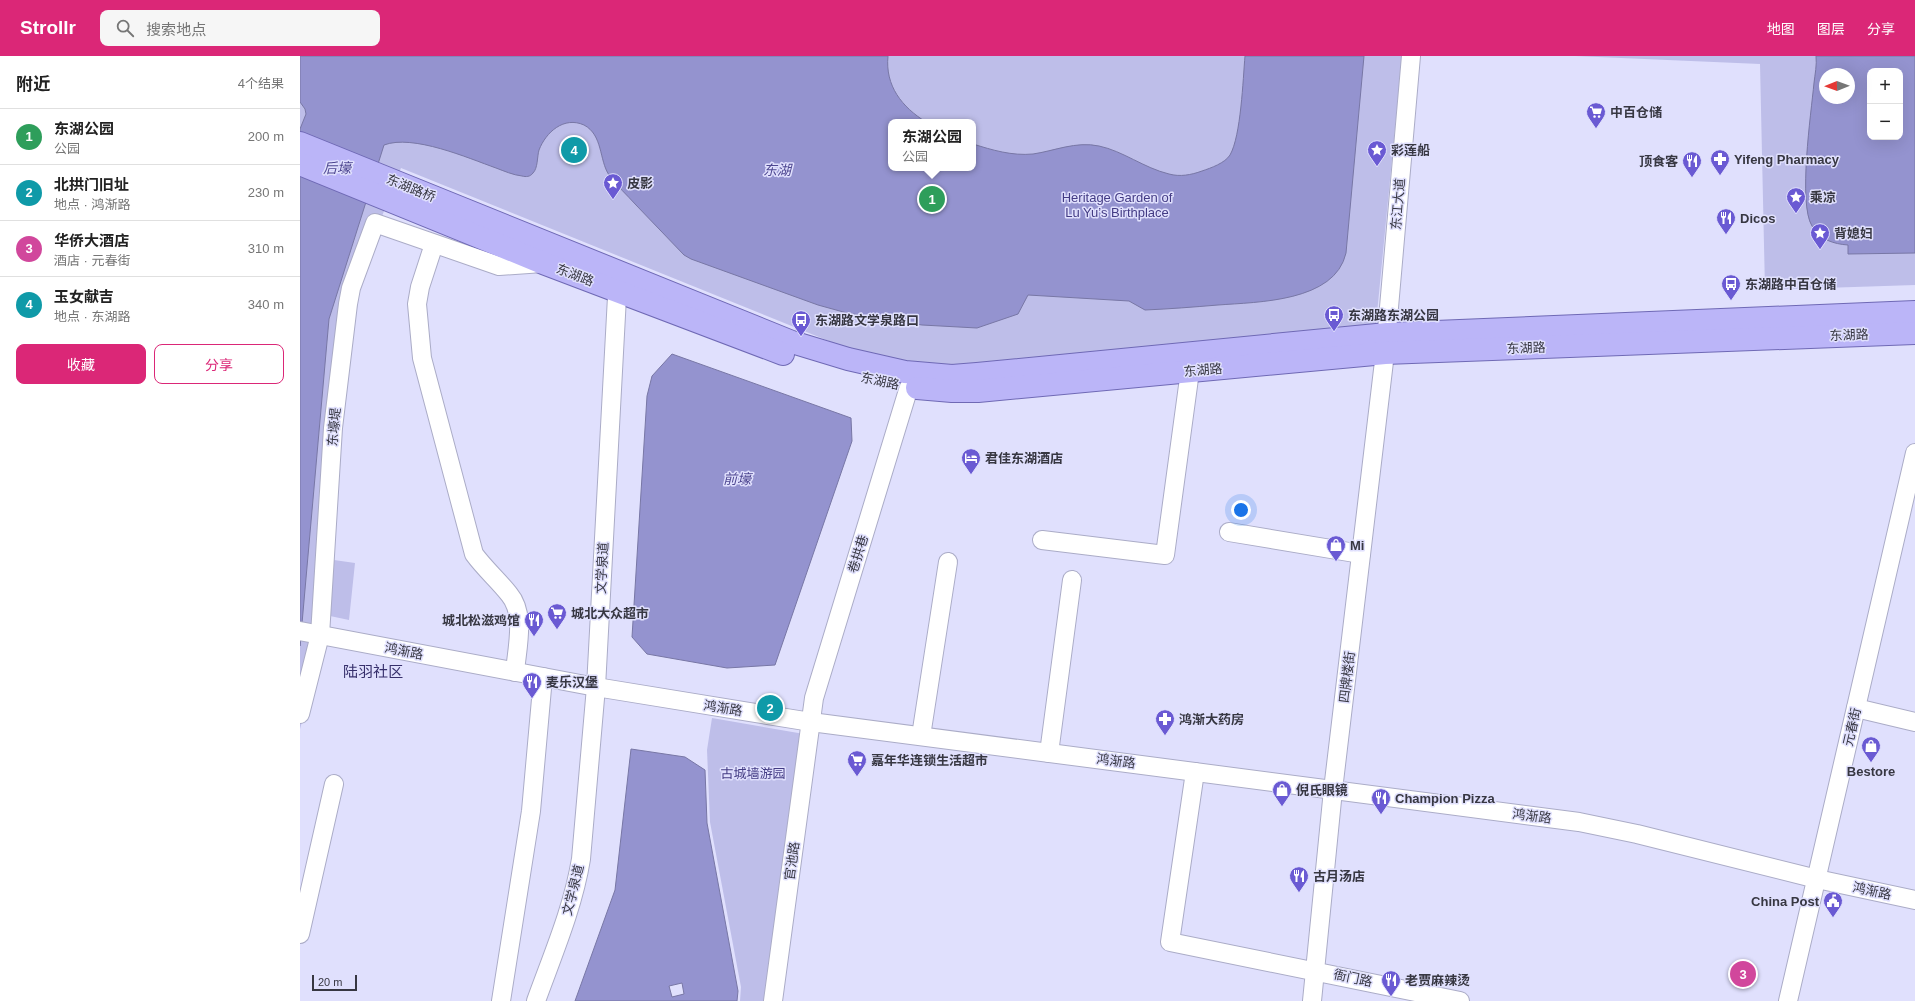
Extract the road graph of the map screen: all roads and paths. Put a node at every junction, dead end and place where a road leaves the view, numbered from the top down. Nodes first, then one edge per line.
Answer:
1 (1411, 56) edge
2 (300, 143) edge
3 (300, 164) edge
4 (517, 242) junction
5 (434, 244) junction
6 (543, 263) junction
7 (618, 282) junction
8 (1915, 312) edge
9 (1915, 333) edge
10 (1386, 343) junction
11 (1190, 371) junction
12 (910, 387) junction
13 (1914, 462) edge
14 (1229, 532) dead end
15 (1042, 540) dead end
16 (1362, 554) junction
17 (948, 562) dead end
18 (1072, 580) dead end
19 (311, 633) edge
20 (515, 672) junction
21 (543, 677) junction
22 (596, 687) junction
23 (1856, 708) junction
24 (300, 714) edge
25 (811, 722) junction
26 (1915, 722) edge
27 (921, 736) junction
28 (1049, 753) junction
29 (1195, 772) junction
30 (334, 784) dead end
31 (1334, 790) junction
32 (1817, 879) junction
33 (1915, 900) edge
34 (300, 934) edge
35 (1316, 971) junction
36 (502, 1001) edge
37 (536, 1001) edge
38 (773, 1001) edge
39 (1312, 1001) edge
40 (1460, 1001) edge
41 (1788, 1001) edge

1 - 10 street, 东江大道
2 - 4 main road, 东湖路桥
3 - 4 main road, 东湖路桥
4 - 6 main road, 东湖路
4 - 7 main road, 东湖路
5 - 6 street
5 - 19 street, 东壕堤
5 - 20 street
6 - 7 main road, 东湖路
7 - 10 main road, 东湖路
7 - 12 main road, 东湖路
7 - 22 street, 文学泉道
8 - 10 main road, 东湖路
9 - 10 main road, 东湖路
10 - 11 main road, 东湖路
10 - 16 street, 四牌楼街
11 - 12 main road, 东湖路
11 - 15 street
12 - 25 street, 卷拱巷
13 - 23 street, 元春街
14 - 16 street
16 - 31 street, 四牌楼街
17 - 27 street
18 - 28 street
19 - 20 street, 鸿渐路
19 - 24 street, 东壕堤
20 - 21 street, 鸿渐路
21 - 22 street, 鸿渐路
21 - 36 street
22 - 25 street, 鸿渐路
22 - 37 street, 文学泉道
23 - 26 street
23 - 32 street, 元春街
25 - 27 street, 鸿渐路
25 - 38 street, 官池路
27 - 28 street, 鸿渐路
28 - 29 street, 鸿渐路
29 - 31 street, 鸿渐路
29 - 35 street, 衙门路
30 - 34 street
31 - 32 street, 鸿渐路
31 - 35 street, 四牌楼街
32 - 33 street, 鸿渐路
32 - 41 street, 元春街
35 - 39 street, 四牌楼街
35 - 40 street, 衙门路

